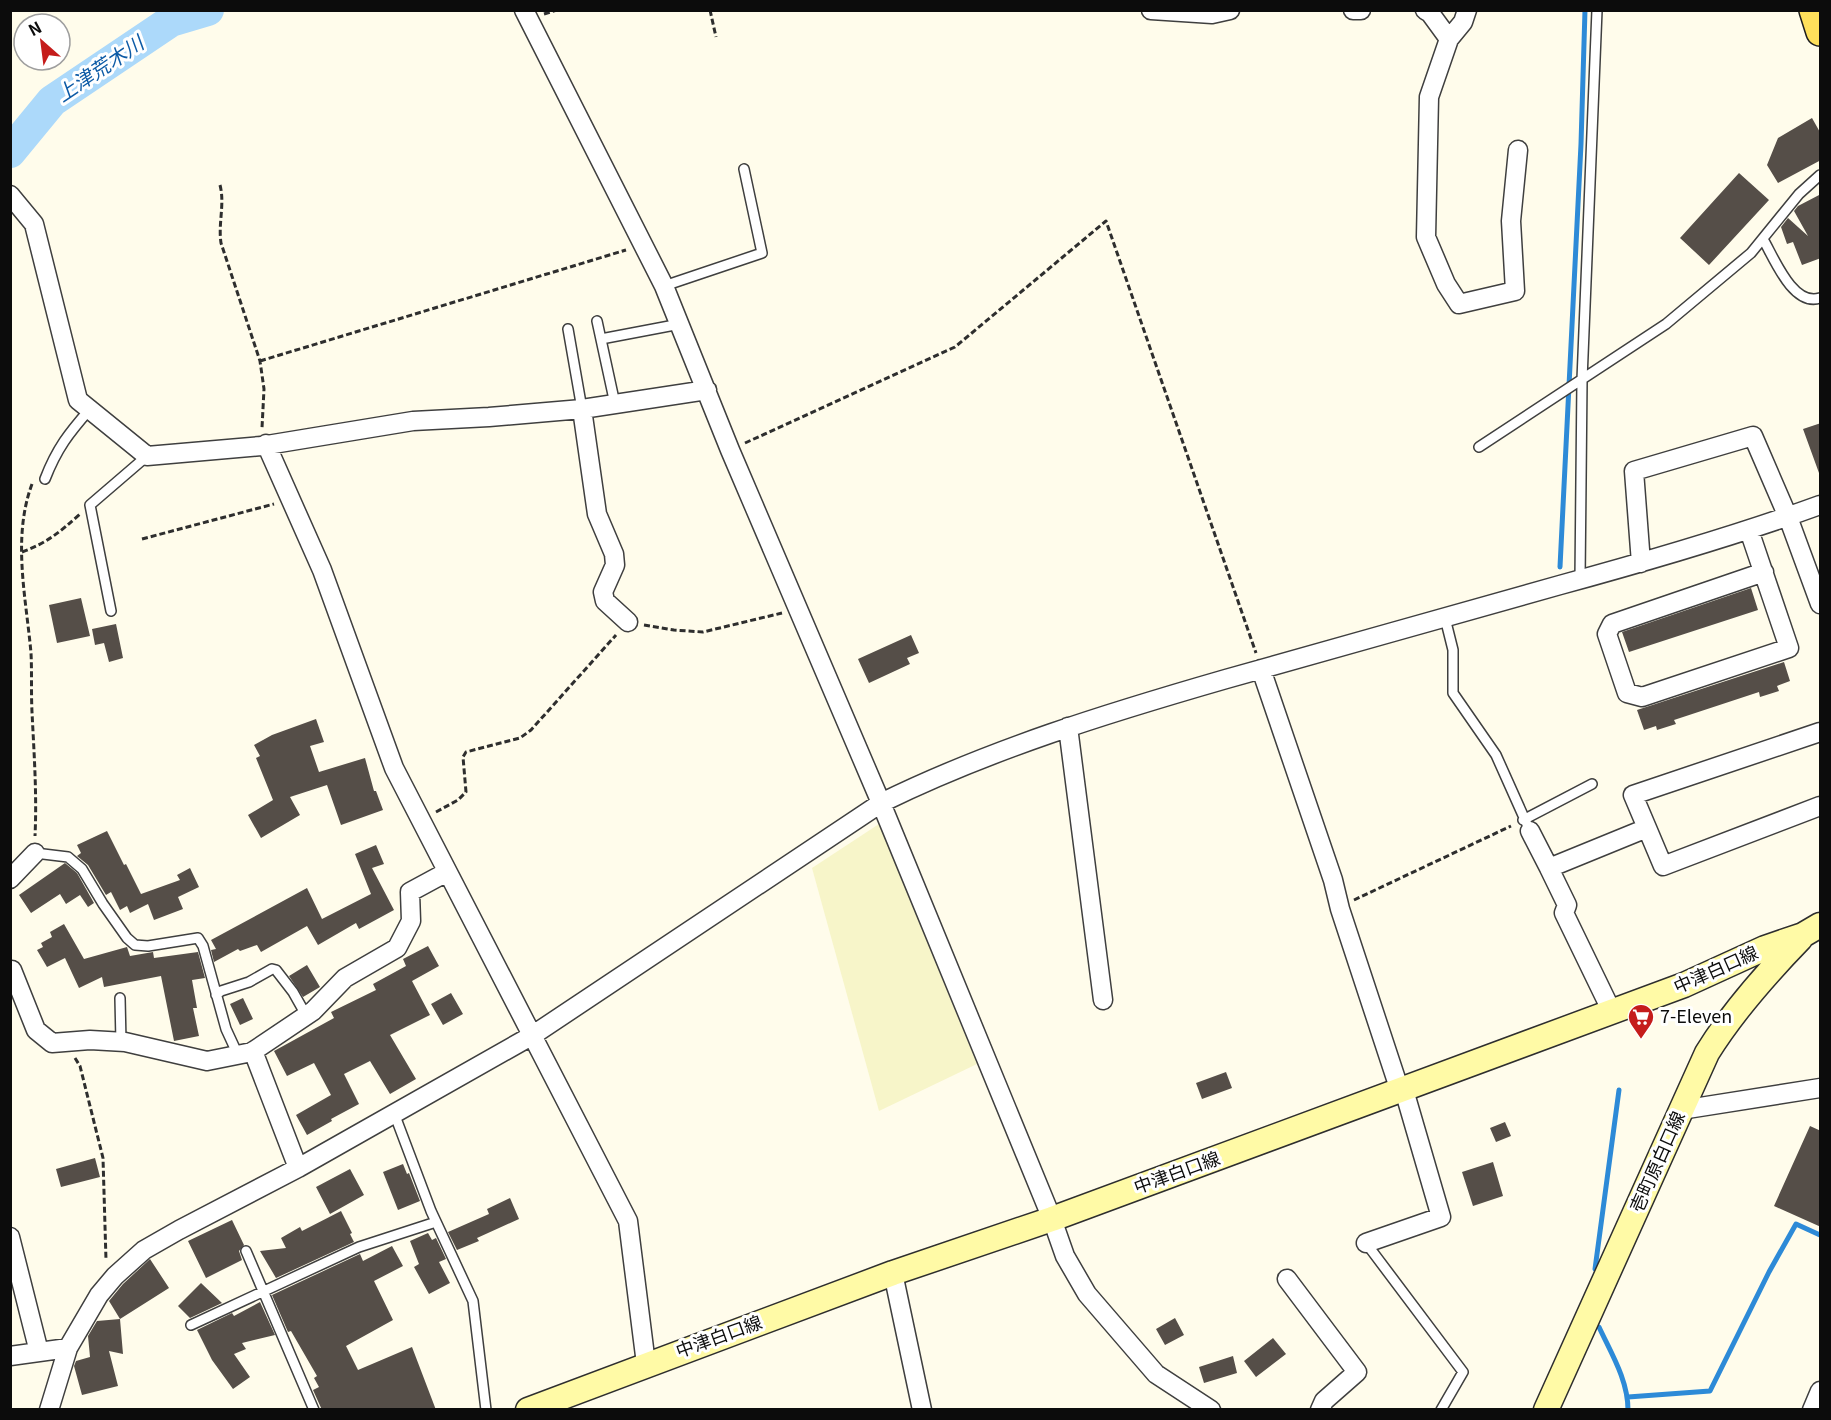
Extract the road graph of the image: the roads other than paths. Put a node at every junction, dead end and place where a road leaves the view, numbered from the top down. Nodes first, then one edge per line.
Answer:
1 (524, 10) edge
2 (1151, 10) edge
3 (1230, 10) edge
4 (1353, 10) edge
5 (1361, 10) edge
6 (1425, 10) edge
7 (1467, 10) edge
8 (1597, 10) edge
9 (1813, 10) edge
10 (1821, 32) edge
11 (1449, 39) junction
12 (1518, 150) dead end
13 (744, 169) dead end
14 (1821, 175) edge
15 (11, 197) edge
16 (1763, 239) junction
17 (664, 286) junction
18 (1821, 298) edge
19 (597, 321) dead end
20 (680, 324) junction
21 (568, 329) dead end
22 (601, 339) junction
23 (1582, 380) junction
24 (707, 390) junction
25 (615, 404) junction
26 (90, 409) junction
27 (582, 409) junction
28 (264, 445) junction
29 (1479, 447) dead end
30 (147, 456) junction
31 (45, 479) dead end
32 (1821, 505) edge
33 (1788, 517) junction
34 (1749, 530) junction
35 (1641, 563) junction
36 (1764, 572) junction
37 (1580, 580) junction
38 (1821, 604) edge
39 (111, 611) dead end
40 (1445, 618) junction
41 (628, 622) road end
42 (1261, 669) junction
43 (1068, 727) junction
44 (1821, 732) edge
45 (1592, 784) dead end
46 (881, 803) junction
47 (1821, 806) edge
48 (1527, 826) junction
49 (1647, 828) junction
50 (35, 853) joint
51 (1549, 868) junction
52 (447, 872) junction
53 (10, 879) edge
54 (1812, 930) edge
55 (1730, 964) junction
56 (11, 968) edge
57 (1750, 993) junction
58 (216, 995) junction
59 (120, 998) dead end
60 (1103, 1000) dead end
61 (1612, 1012) junction
62 (306, 1015) junction
63 (533, 1035) junction
64 (121, 1042) junction
65 (246, 1053) junction
66 (1821, 1088) edge
67 (1402, 1091) junction
68 (1682, 1110) junction
69 (394, 1113) junction
70 (298, 1168) junction
71 (1052, 1219) junction
72 (436, 1222) junction
73 (10, 1237) edge
74 (1366, 1243) joint
75 (246, 1251) dead end
76 (893, 1273) junction
77 (1287, 1280) dead end
78 (265, 1291) junction
79 (191, 1325) dead end
80 (68, 1348) junction
81 (39, 1352) junction
82 (10, 1356) edge
83 (646, 1364) junction
84 (1821, 1391) edge
85 (49, 1410) edge
86 (314, 1410) edge
87 (486, 1410) edge
88 (528, 1410) edge
89 (922, 1410) edge
90 (1211, 1410) edge
91 (1320, 1410) edge
92 (1442, 1410) edge
93 (1546, 1410) edge
94 (1812, 1410) edge

1 - 17 street
2 - 3 street
4 - 5 street
6 - 11 street
7 - 11 street
8 - 23 lane
9 - 10 main road
11 - 12 street
13 - 17 lane
14 - 16 lane
15 - 26 street
16 - 18 lane
16 - 23 lane
17 - 20 street
19 - 22 lane
20 - 22 lane
20 - 24 street
21 - 27 lane
22 - 25 lane
23 - 29 lane
23 - 37 lane
24 - 25 street
24 - 46 street
25 - 27 street
26 - 30 street
26 - 31 lane
27 - 28 street
27 - 41 street
28 - 30 street
28 - 52 street
30 - 39 lane
32 - 33 street
33 - 34 street
33 - 35 street
33 - 38 street
34 - 35 street
34 - 36 street
35 - 37 street
36 - 36 street
37 - 40 street
40 - 42 street
40 - 48 lane
42 - 43 street
42 - 67 street
43 - 46 street
43 - 60 street
44 - 49 street
45 - 48 lane
46 - 63 street
46 - 71 street
47 - 49 street
48 - 51 street
49 - 51 street
50 - 53 street
50 - 58 lane
51 - 61 street
52 - 62 street
52 - 63 street
54 - 55 main road, 中津白口線
54 - 57 main road, 壱町原白口線
55 - 57 main road
55 - 61 main road, 中津白口線
56 - 64 street
57 - 68 main road, 壱町原白口線
58 - 62 lane
58 - 65 lane
59 - 64 lane
61 - 67 main road, 中津白口線
62 - 65 street
63 - 69 street
63 - 83 street
64 - 65 street
65 - 70 street
66 - 68 street
67 - 71 main road, 中津白口線
67 - 74 street
68 - 93 main road, 壱町原白口線
69 - 70 street
69 - 72 lane
70 - 80 street
71 - 76 main road, 中津白口線
71 - 90 street
72 - 78 lane
72 - 87 lane
73 - 81 street
74 - 92 lane
75 - 78 lane
76 - 83 main road, 中津白口線
76 - 89 street
77 - 91 street
78 - 79 lane
78 - 86 lane
80 - 81 street
80 - 85 street
81 - 82 street
83 - 88 main road, 中津白口線
84 - 94 street

